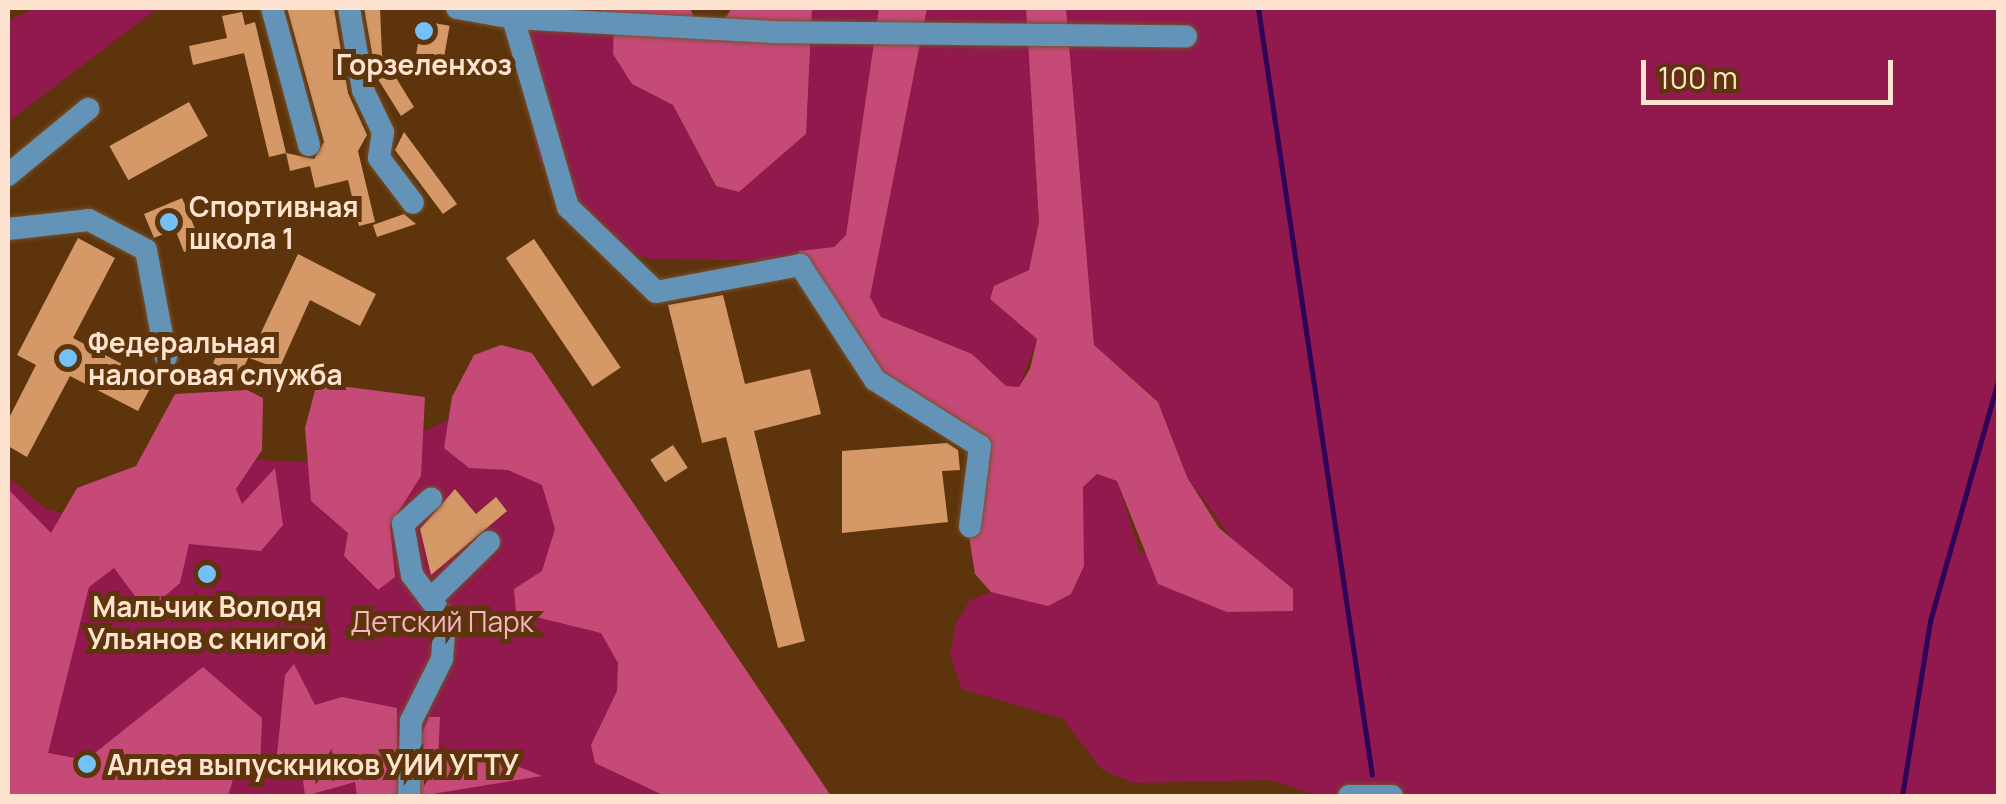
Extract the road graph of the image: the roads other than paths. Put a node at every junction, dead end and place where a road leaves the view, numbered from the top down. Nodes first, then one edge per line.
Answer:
1 (272, 8) edge
2 (349, 8) edge
3 (457, 8) edge
4 (512, 18) junction
5 (1186, 36) dead end
6 (88, 108) dead end
7 (309, 145) dead end
8 (8, 175) edge
9 (414, 203) dead end
10 (8, 228) edge
11 (166, 357) dead end
12 (430, 498) dead end
13 (970, 526) dead end
14 (489, 542) dead end
15 (432, 598) junction
16 (409, 796) edge
17 (1348, 796) edge
18 (1392, 796) edge

1 - 7 street
2 - 9 street
3 - 4 street
4 - 5 street
4 - 13 street
6 - 8 street
10 - 11 street
12 - 15 street
14 - 15 street
15 - 16 street
17 - 18 street

